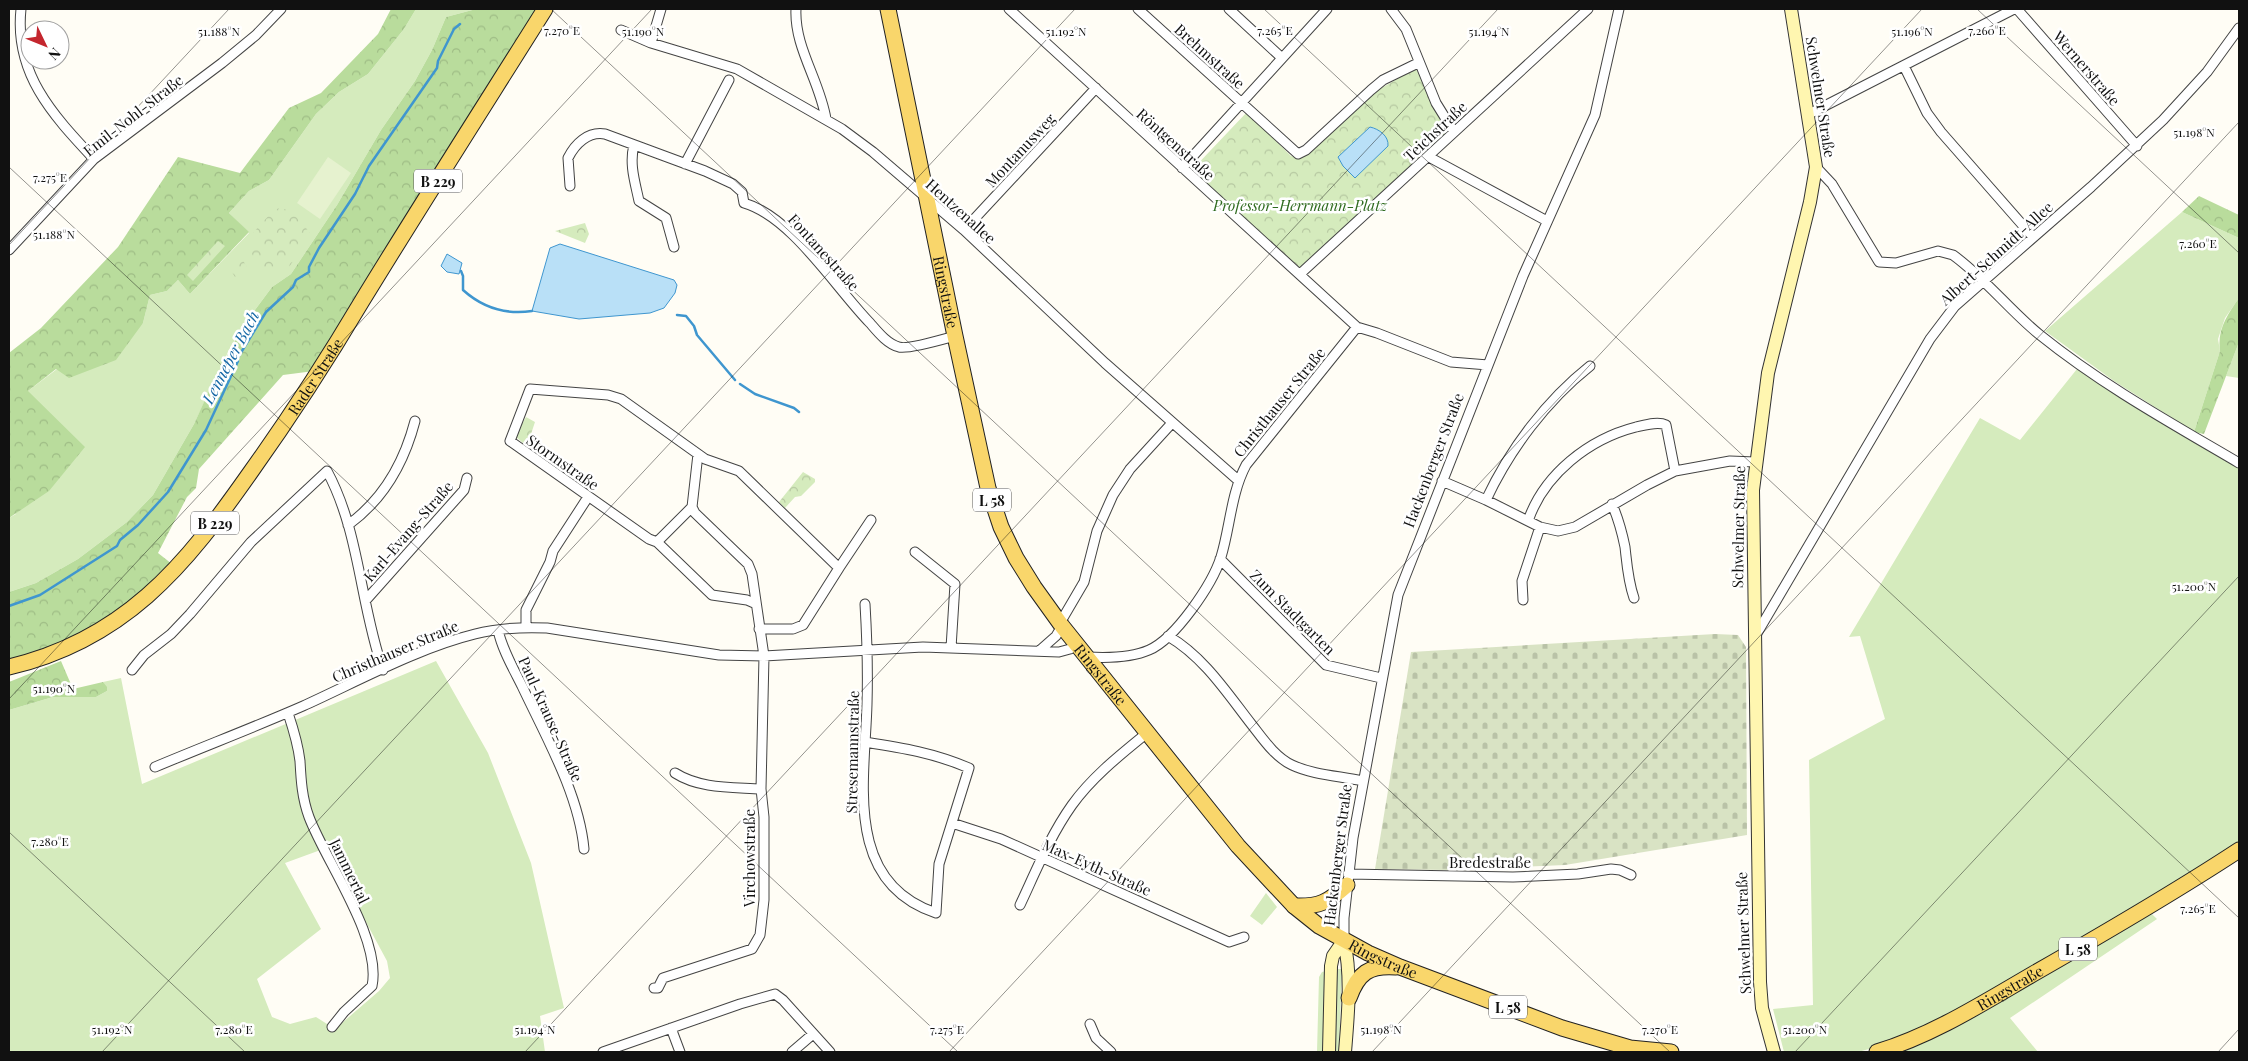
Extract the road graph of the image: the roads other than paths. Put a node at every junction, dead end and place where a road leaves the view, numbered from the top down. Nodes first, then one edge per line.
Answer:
1 (21, 9) edge
2 (281, 9) edge
3 (545, 9) edge
4 (661, 9) edge
5 (796, 9) edge
6 (888, 9) edge
7 (1009, 9) edge
8 (1138, 9) edge
9 (1229, 9) edge
10 (1327, 9) edge
11 (1391, 9) edge
12 (1588, 9) edge
13 (1620, 9) edge
14 (1791, 9) edge
15 (2015, 9) edge
16 (2239, 28) edge
17 (621, 30) dead end
18 (651, 43) junction
19 (1282, 58) junction
20 (1418, 62) junction
21 (1904, 66) junction
22 (729, 80) dead end
23 (1096, 88) junction
24 (1241, 103) junction
25 (1807, 115) junction
26 (826, 119) junction
27 (1454, 132) junction
28 (634, 145) junction
29 (2137, 146) junction
30 (1428, 157) junction
31 (94, 159) junction
32 (685, 164) junction
33 (1816, 167) junction
34 (1182, 168) junction
35 (570, 186) dead end
36 (928, 199) junction
37 (1547, 221) junction
38 (964, 230) junction
39 (2033, 237) junction
40 (674, 247) dead end
41 (9, 250) edge
42 (1300, 274) junction
43 (1983, 282) junction
44 (1357, 327) junction
45 (955, 336) junction
46 (1488, 365) junction
47 (1590, 366) dead end
48 (415, 421) dead end
49 (1172, 423) junction
50 (698, 454) junction
51 (1755, 462) junction
52 (2239, 463) edge
53 (1675, 471) junction
54 (467, 478) dead end
55 (1239, 481) junction
56 (1442, 482) junction
57 (588, 497) junction
58 (1486, 500) junction
59 (1612, 504) junction
60 (692, 507) junction
61 (871, 520) dead end
62 (1528, 521) junction
63 (348, 525) junction
64 (1540, 527) junction
65 (657, 542) junction
66 (915, 552) dead end
67 (1220, 559) junction
68 (839, 568) junction
69 (1634, 598) dead end
70 (366, 600) junction
71 (1523, 600) dead end
72 (756, 604) junction
73 (865, 604) dead end
74 (1061, 624) junction
75 (526, 627) junction
76 (759, 629) junction
77 (498, 630) junction
78 (1168, 636) junction
79 (1754, 637) junction
80 (1077, 644) junction
81 (951, 648) junction
82 (868, 650) junction
83 (1039, 651) junction
84 (764, 656) junction
85 (1088, 657) junction
86 (9, 667) edge
87 (132, 670) dead end
88 (383, 670) junction
89 (1381, 678) junction
90 (288, 713) junction
91 (1147, 733) junction
92 (865, 742) junction
93 (155, 767) dead end
94 (675, 773) dead end
95 (1363, 781) junction
96 (762, 789) junction
97 (952, 824) junction
98 (584, 849) dead end
99 (2239, 850) edge
100 (1042, 857) junction
101 (1631, 875) dead end
102 (1348, 879) junction
103 (1020, 905) dead end
104 (1294, 906) junction
105 (1244, 937) dead end
106 (1344, 940) junction
107 (1400, 967) junction
108 (654, 988) dead end
109 (1349, 998) junction
110 (1090, 1024) dead end
111 (332, 1027) dead end
112 (671, 1028) junction
113 (813, 1034) junction
114 (1773, 1048) edge
115 (603, 1052) edge
116 (680, 1052) edge
117 (792, 1052) edge
118 (830, 1052) edge
119 (1111, 1052) edge
120 (1329, 1052) edge
121 (1345, 1052) edge
122 (1666, 1052) edge
123 (1877, 1052) edge

1 - 31 street
2 - 31 street, Emil-Nohl-Straße
3 - 86 main road, Rader Straße / B 229
4 - 18 street
5 - 26 street
6 - 36 main road, Ringstraße / L 58
7 - 23 street, Röntgenstraße
8 - 24 street, Brehmstraße
9 - 19 street
10 - 19 street
11 - 20 street
12 - 27 street, Teichstraße
13 - 37 street, Hackenberger Straße
14 - 25 street, Schwelmer Straße
15 - 21 street
15 - 29 street, Wernerstraße
16 - 29 street, Albert-Schmidt-Allee
17 - 18 street, Hentzenallee
18 - 26 street, Hentzenallee
19 - 24 street
20 - 24 street, Brehmstraße
20 - 27 street
21 - 25 street
21 - 39 street
22 - 32 street
23 - 34 street, Röntgenstraße
23 - 38 street, Montanusweg
24 - 34 street
25 - 33 street, Schwelmer Straße
26 - 36 street, Hentzenallee
27 - 30 street, Teichstraße
28 - 32 street, Fontanestraße
28 - 35 street, Fontanestraße
28 - 40 street
29 - 39 street, Albert-Schmidt-Allee
30 - 37 street
30 - 42 street, Teichstraße
31 - 41 street, Emil-Nohl-Straße
32 - 45 street, Fontanestraße
33 - 43 street
33 - 51 street, Schwelmer Straße
34 - 42 street, Röntgenstraße
36 - 38 street, Hentzenallee
36 - 45 main road, Ringstraße / L 58
37 - 46 street, Hackenberger Straße
38 - 49 street, Hentzenallee
39 - 43 street, Albert-Schmidt-Allee
42 - 44 street, Röntgenstraße
43 - 52 street
43 - 79 street, Albert-Schmidt-Allee
44 - 46 street, Röntgenstraße
44 - 55 street, Christhauser Straße
45 - 74 main road, Ringstraße / L 58
46 - 56 street, Hackenberger Straße
47 - 58 street
48 - 63 street
49 - 55 street, Hentzenallee
49 - 74 street
50 - 57 street, Stormstraße
50 - 60 street
50 - 68 street
51 - 53 street
51 - 79 street, Schwelmer Straße
53 - 59 street
53 - 62 street
54 - 70 street, Karl-Evang-Straße
55 - 67 street, Christhauser Straße
56 - 58 street
56 - 89 street, Hackenberger Straße
57 - 65 street, Stormstraße
57 - 75 street
58 - 62 street
59 - 64 street
59 - 69 street
60 - 65 street
60 - 72 street
61 - 68 street
62 - 64 street
63 - 70 street, Karl-Evang-Straße
63 - 87 street, Karl-Evang-Straße
64 - 71 street
65 - 72 street, Stormstraße
66 - 81 street
67 - 78 street, Christhauser Straße
67 - 89 street, Zum Stadtgarten
68 - 76 street
70 - 88 street, Karl-Evang-Straße
72 - 76 street
73 - 82 street
74 - 80 main road, Ringstraße / L 58
74 - 83 street
75 - 77 street, Christhauser Straße
75 - 84 street, Christhauser Straße
76 - 84 street
77 - 88 street, Christhauser Straße
77 - 98 street, Paul-Krause-Straße
78 - 85 street, Christhauser Straße
78 - 95 street
79 - 114 street, Schwelmer Straße
80 - 83 street, Christhauser Straße
80 - 85 main road, Ringstraße / L 58
81 - 82 street, Christhauser Straße
81 - 83 street, Christhauser Straße
82 - 84 street, Christhauser Straße
82 - 92 street, Stresemannstraße
84 - 96 street, Virchowstraße
85 - 91 main road, Ringstraße / L 58
88 - 90 street, Christhauser Straße
89 - 95 street, Hackenberger Straße
90 - 93 street, Christhauser Straße
90 - 111 street, Jammertal
91 - 100 street
91 - 104 main road, Ringstraße / L 58
92 - 97 street
92 - 97 street, Stresemannstraße
94 - 96 street
95 - 102 street, Hackenberger Straße
96 - 108 street, Virchowstraße
97 - 100 street, Max-Eyth-Straße
99 - 123 main road, Ringstraße / L 58
100 - 103 street
100 - 105 street, Max-Eyth-Straße
101 - 102 street, Bredestraße
102 - 104 main road
102 - 106 street, Hackenberger Straße
104 - 106 main road, Ringstraße / L 58
106 - 107 main road, Ringstraße / L 58
106 - 109 street, Hackenberger Straße
106 - 120 street, Hackenberger Straße
107 - 109 main road
107 - 122 main road, Ringstraße / L 58
109 - 121 street, Hackenberger Straße
110 - 119 street
112 - 113 street
112 - 115 street
112 - 116 street
113 - 117 street
113 - 118 street

